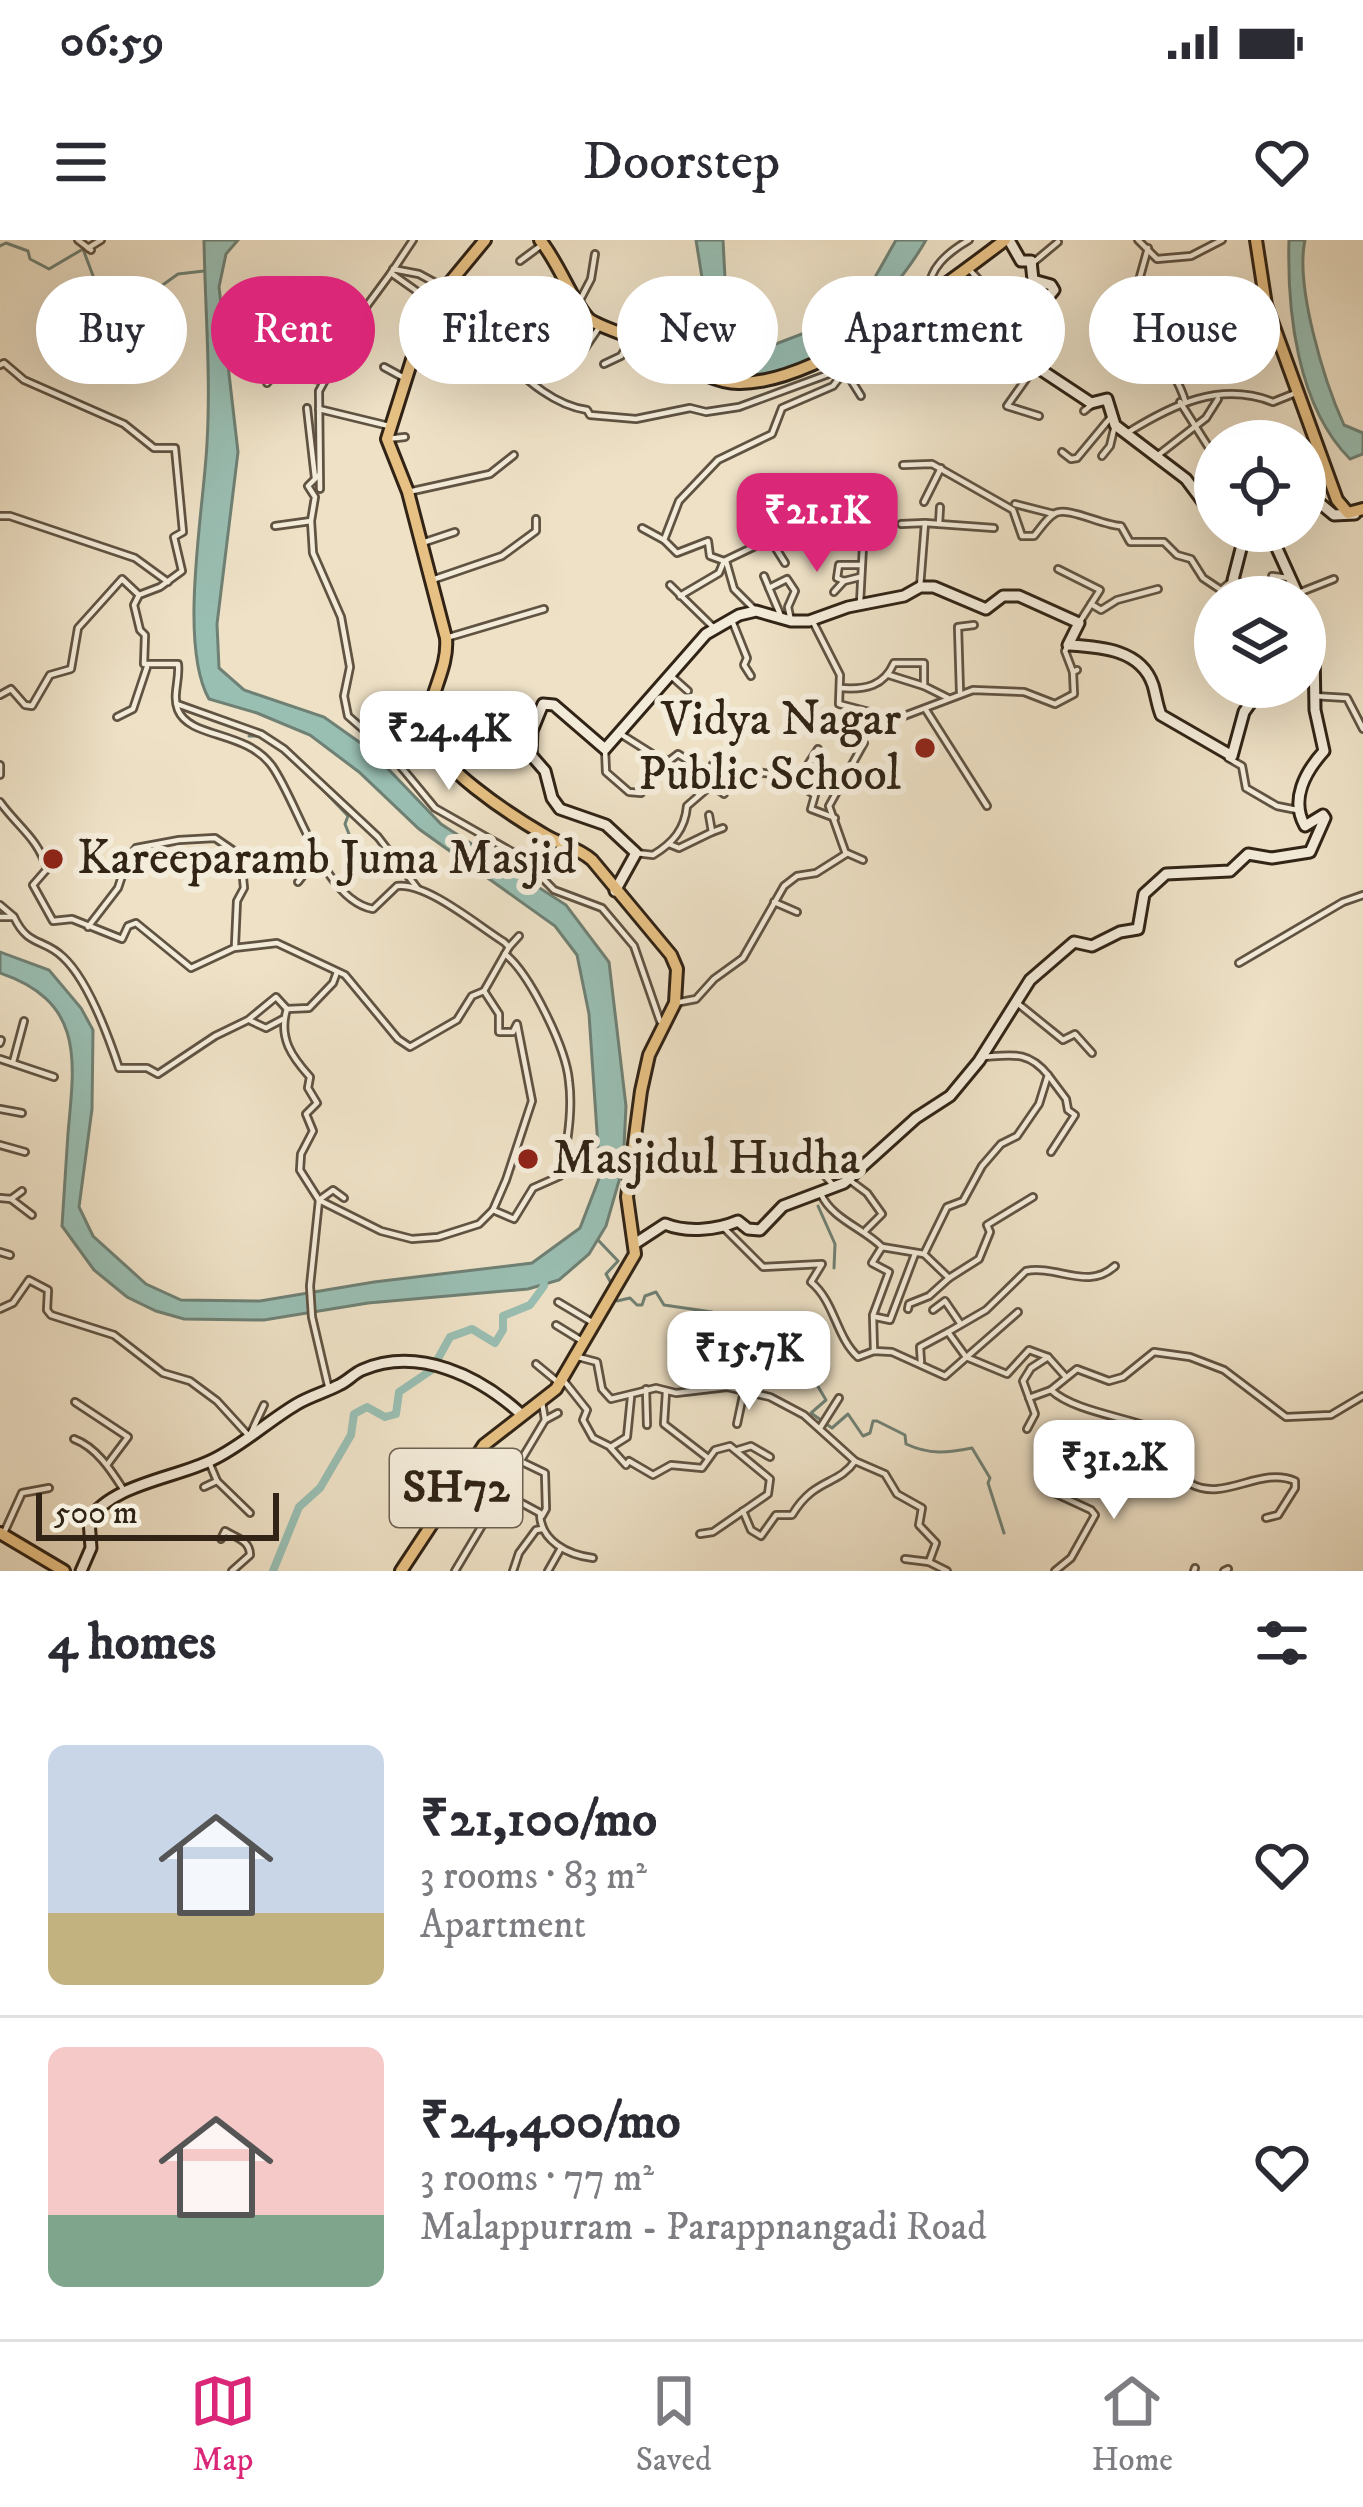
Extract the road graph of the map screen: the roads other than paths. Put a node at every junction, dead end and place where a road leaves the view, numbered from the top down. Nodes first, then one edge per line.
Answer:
1 (78, 240) edge
2 (101, 240) edge
3 (413, 240) edge
4 (485, 240) edge
5 (969, 240) edge
6 (1007, 240) edge
7 (1141, 240) edge
8 (1222, 240) edge
9 (1256, 240) edge
10 (541, 242) edge
11 (1058, 242) edge
12 (1148, 248) junction
13 (595, 254) dead end
14 (520, 261) dead end
15 (1031, 265) junction
16 (968, 268) junction
17 (392, 271) junction
18 (401, 276) edge
19 (421, 276) edge
20 (454, 276) edge
21 (563, 276) edge
22 (591, 276) edge
23 (930, 276) edge
24 (958, 276) edge
25 (975, 276) edge
26 (1032, 276) edge
27 (375, 294) edge
28 (593, 322) edge
29 (600, 326) junction
30 (617, 331) edge
31 (593, 336) edge
32 (617, 358) edge
33 (604, 364) dead end
34 (0, 365) edge
35 (384, 367) dead end
36 (399, 376) edge
37 (323, 384) edge
38 (405, 384) edge
39 (534, 384) edge
40 (802, 384) edge
41 (835, 384) edge
42 (854, 384) edge
43 (1023, 384) edge
44 (1064, 384) edge
45 (1298, 392) junction
46 (862, 396) dead end
47 (1219, 397) junction
48 (1182, 401) junction
49 (1094, 404) junction
50 (307, 408) dead end
51 (318, 409) junction
52 (1084, 411) dead end
53 (1039, 416) dead end
54 (1204, 420) edge
55 (1113, 421) junction
56 (1194, 428) joint
57 (388, 432) junction
58 (1127, 433) junction
59 (405, 437) dead end
60 (1062, 452) dead end
61 (514, 455) dead end
62 (1102, 456) dead end
63 (1157, 456) junction
64 (903, 465) dead end
65 (941, 468) junction
66 (317, 477) junction
67 (320, 489) dead end
68 (1194, 490) edge
69 (408, 492) junction
70 (924, 502) dead end
71 (1015, 504) dead end
72 (807, 507) dead end
73 (940, 507) dead end
74 (1326, 508) edge
75 (1054, 514) junction
76 (1360, 514) edge
77 (0, 516) edge
78 (536, 519) dead end
79 (311, 521) junction
80 (925, 523) junction
81 (901, 524) dead end
82 (939, 524) junction
83 (275, 526) dead end
84 (642, 528) dead end
85 (994, 528) dead end
86 (846, 531) dead end
87 (455, 532) dead end
88 (798, 532) dead end
89 (770, 539) junction
90 (664, 540) junction
91 (422, 543) junction
92 (725, 561) junction
93 (785, 563) dead end
94 (860, 565) junction
95 (1058, 569) dead end
96 (764, 576) dead end
97 (1202, 576) edge
98 (860, 578) junction
99 (1334, 579) dead end
100 (432, 580) junction
101 (168, 581) junction
102 (844, 581) junction
103 (1326, 581) edge
104 (670, 585) dead end
105 (920, 587) junction
106 (769, 588) junction
107 (1158, 590) dead end
108 (834, 592) dead end
109 (140, 595) junction
110 (680, 596) junction
111 (860, 604) junction
112 (1091, 604) junction
113 (544, 609) dead end
114 (756, 610) junction
115 (731, 618) junction
116 (786, 620) junction
117 (812, 620) junction
118 (1079, 622) junction
119 (974, 625) dead end
120 (714, 628) junction
121 (446, 638) junction
122 (1067, 645) junction
123 (147, 667) junction
124 (670, 675) junction
125 (890, 675) junction
126 (751, 676) dead end
127 (923, 686) junction
128 (840, 688) junction
129 (688, 691) dead end
130 (960, 692) junction
131 (0, 694) edge
132 (1326, 697) edge
133 (948, 698) junction
134 (177, 704) junction
135 (1247, 708) edge
136 (1316, 708) edge
137 (926, 710) junction
138 (117, 717) dead end
139 (1363, 729) edge
140 (619, 733) junction
141 (864, 743) dead end
142 (605, 749) junction
143 (818, 749) dead end
144 (720, 751) dead end
145 (654, 755) junction
146 (1227, 755) junction
147 (0, 765) edge
148 (710, 770) junction
149 (757, 772) dead end
150 (0, 775) edge
151 (796, 783) junction
152 (711, 785) junction
153 (724, 794) dead end
154 (0, 802) edge
155 (986, 806) dead end
156 (1302, 810) junction
157 (709, 815) dead end
158 (835, 818) junction
159 (723, 828) dead end
160 (712, 832) junction
161 (669, 844) junction
162 (636, 853) junction
163 (847, 853) junction
164 (318, 856) junction
165 (863, 860) dead end
166 (298, 882) dead end
167 (418, 889) junction
168 (615, 892) junction
169 (1363, 895) edge
170 (774, 902) junction
171 (0, 905) edge
172 (797, 912) dead end
173 (0, 916) edge
174 (14, 917) junction
175 (88, 927) junction
176 (519, 937) dead end
177 (234, 948) junction
178 (507, 950) junction
179 (1239, 963) dead end
180 (337, 972) junction
181 (484, 991) junction
182 (1016, 1002) junction
183 (676, 1004) junction
184 (287, 1009) junction
185 (284, 1019) junction
186 (249, 1020) junction
187 (24, 1022) dead end
188 (663, 1031) junction
189 (1092, 1054) dead end
190 (982, 1056) junction
191 (0, 1059) edge
192 (13, 1062) junction
193 (1048, 1075) junction
194 (54, 1077) dead end
195 (0, 1108) edge
196 (22, 1114) dead end
197 (0, 1145) edge
198 (25, 1152) dead end
199 (1051, 1152) dead end
200 (634, 1160) junction
201 (838, 1160) dead end
202 (669, 1162) dead end
203 (848, 1179) junction
204 (836, 1188) junction
205 (22, 1191) dead end
206 (820, 1192) junction
207 (1033, 1197) dead end
208 (0, 1198) edge
209 (344, 1198) dead end
210 (11, 1199) junction
211 (319, 1200) junction
212 (493, 1210) junction
213 (32, 1215) dead end
214 (724, 1228) junction
215 (866, 1230) junction
216 (636, 1243) junction
217 (882, 1247) junction
218 (0, 1252) edge
219 (915, 1254) junction
220 (924, 1254) junction
221 (10, 1255) dead end
222 (1114, 1266) dead end
223 (949, 1278) junction
224 (558, 1302) dead end
225 (0, 1309) edge
226 (908, 1309) dead end
227 (933, 1310) dead end
228 (1018, 1312) dead end
229 (876, 1317) junction
230 (596, 1324) junction
231 (960, 1324) junction
232 (556, 1325) dead end
233 (948, 1332) junction
234 (586, 1343) junction
235 (874, 1351) junction
236 (578, 1357) junction
237 (966, 1357) junction
238 (1048, 1357) junction
239 (921, 1362) junction
240 (536, 1364) dead end
241 (1007, 1374) junction
242 (1066, 1377) junction
243 (561, 1381) junction
244 (1003, 1383) dead end
245 (646, 1389) junction
246 (329, 1390) junction
247 (1051, 1390) junction
248 (744, 1391) junction
249 (666, 1392) junction
250 (1363, 1396) edge
251 (631, 1397) junction
252 (839, 1398) dead end
253 (1029, 1398) junction
254 (75, 1402) dead end
255 (542, 1402) junction
256 (264, 1405) dead end
257 (558, 1413) dead end
258 (522, 1415) junction
259 (545, 1420) junction
260 (737, 1424) dead end
261 (822, 1424) junction
262 (647, 1425) dead end
263 (1027, 1430) dead end
264 (249, 1436) junction
265 (74, 1439) dead end
266 (609, 1446) junction
267 (738, 1450) junction
268 (770, 1457) dead end
269 (707, 1458) junction
270 (520, 1461) junction
271 (855, 1461) junction
272 (208, 1462) junction
273 (107, 1465) junction
274 (218, 1481) junction
275 (204, 1487) dead end
276 (50, 1488) dead end
277 (1049, 1491) dead end
278 (502, 1492) junction
279 (127, 1493) junction
280 (743, 1511) junction
281 (250, 1513) dead end
282 (1266, 1518) dead end
283 (541, 1525) junction
284 (2, 1534) edge
285 (700, 1534) dead end
286 (220, 1539) dead end
287 (561, 1548) junction
288 (593, 1558) dead end
289 (905, 1559) dead end
290 (929, 1562) junction
291 (64, 1571) edge
292 (81, 1571) edge
293 (232, 1571) edge
294 (403, 1571) edge
295 (454, 1571) edge
296 (513, 1571) edge
297 (548, 1571) edge
298 (947, 1571) edge
299 (1055, 1571) edge

1 - 2 street
3 - 17 street
4 - 20 main road
5 - 23 street
6 - 15 street
6 - 16 main road
7 - 12 street
8 - 12 street
9 - 45 main road
10 - 14 street
10 - 21 main road
11 - 15 street
12 - 48 street
13 - 22 street
15 - 26 street
16 - 24 main road
16 - 25 street
17 - 18 street
17 - 19 street
17 - 27 street
28 - 29 main road
29 - 30 main road
29 - 31 street
32 - 33 street
34 - 101 street
35 - 36 street
37 - 51 street
38 - 57 main road
39 - 40 street
41 - 90 street
42 - 46 street
43 - 53 street
44 - 49 street
45 - 47 street
45 - 76 main road
47 - 48 street
47 - 54 street
48 - 56 street
48 - 58 street
49 - 52 street
49 - 55 street
50 - 66 street
51 - 57 street
51 - 66 street
55 - 58 street
55 - 60 street
55 - 62 street
56 - 63 street
57 - 59 street
57 - 69 main road
58 - 63 street
61 - 69 street
63 - 68 street
64 - 65 street
65 - 70 street
65 - 75 street
66 - 67 street
66 - 79 street
69 - 91 main road
71 - 75 street
72 - 89 street
73 - 82 street
74 - 76 street
75 - 97 street
77 - 101 street
78 - 100 street
79 - 83 street
79 - 188 street
80 - 81 street
80 - 82 street
80 - 105 street
82 - 85 street
84 - 90 street
86 - 94 street
87 - 91 street
88 - 89 street
89 - 92 street
89 - 93 street
90 - 92 street
91 - 100 main road
92 - 110 street
92 - 114 street
94 - 98 street
94 - 102 street
95 - 112 street
96 - 106 street
98 - 102 street
98 - 111 street
99 - 103 street
100 - 121 main road
101 - 109 street
102 - 108 street
104 - 110 street
105 - 111 street
105 - 118 street
106 - 116 street
106 - 116 street
107 - 112 street
109 - 123 street
109 - 131 street
110 - 120 street
111 - 117 street
112 - 118 street
113 - 121 street
114 - 115 street
114 - 116 street
115 - 120 street
115 - 126 street
116 - 117 street
117 - 128 street
118 - 122 street
119 - 130 street
120 - 124 street
121 - 168 main road
122 - 130 street
122 - 146 street
123 - 134 street
123 - 138 street
124 - 129 street
124 - 140 street
125 - 127 street
125 - 127 street
125 - 128 street
127 - 133 street
128 - 137 street
130 - 133 street
132 - 139 street
133 - 137 street
134 - 164 street
134 - 167 street
135 - 146 street
136 - 156 street
137 - 155 street
140 - 142 street
140 - 145 street
141 - 158 street
142 - 145 street
142 - 162 street
143 - 151 street
144 - 148 street
145 - 148 street
146 - 156 street
147 - 150 street
148 - 152 street
149 - 151 street
151 - 158 street
152 - 153 street
152 - 161 street
154 - 175 street
156 - 182 street
157 - 160 street
158 - 163 street
159 - 160 street
160 - 161 street
161 - 162 street
162 - 168 street
163 - 165 street
163 - 170 street
164 - 166 street
164 - 167 street
167 - 178 street
168 - 183 main road
169 - 179 street
170 - 172 street
170 - 183 street
171 - 174 street
173 - 174 street
174 - 186 street
175 - 177 street
175 - 177 street
176 - 178 street
177 - 180 street
178 - 181 street
178 - 212 street
180 - 181 street
180 - 184 street
181 - 212 street
182 - 189 street
182 - 190 street
183 - 188 main road
184 - 185 street
184 - 186 street
185 - 186 street
185 - 211 street
187 - 192 street
188 - 200 main road
190 - 193 street
190 - 203 street
191 - 192 street
192 - 194 street
193 - 199 street
193 - 220 street
195 - 196 street
197 - 198 street
200 - 202 street
200 - 216 main road
201 - 204 street
203 - 204 street
203 - 215 street
204 - 206 street
205 - 210 street
206 - 214 street
206 - 215 street
207 - 223 street
208 - 210 street
209 - 211 street
210 - 213 street
211 - 212 street
211 - 246 street
214 - 216 street
214 - 235 street
215 - 217 street
216 - 230 main road, SH72
217 - 219 street
217 - 229 street
218 - 221 street
219 - 220 street
219 - 229 street
220 - 223 street
222 - 231 street
223 - 226 street
224 - 230 street
225 - 264 street
227 - 231 street
228 - 237 street
229 - 235 street
230 - 234 main road, SH72
231 - 233 street
232 - 234 street
233 - 237 street
233 - 239 street
234 - 236 main road, SH72
235 - 239 street
236 - 243 main road, SH72
236 - 251 street
237 - 239 street
237 - 241 street
238 - 241 street
238 - 242 street
238 - 253 street
240 - 243 street
241 - 244 street
242 - 247 street
242 - 250 street
243 - 255 main road, SH72
243 - 266 street
245 - 249 street
245 - 251 street
245 - 262 street
246 - 258 street
246 - 264 street
247 - 253 street
247 - 282 street
248 - 249 street
248 - 260 street
248 - 261 street
249 - 269 street
251 - 266 street
252 - 261 street
253 - 263 street
254 - 273 street
255 - 258 main road, SH72
255 - 259 street
256 - 264 street
257 - 259 street
258 - 294 main road, SH72
259 - 270 street
261 - 271 street
264 - 272 street
265 - 273 street
266 - 269 street
267 - 268 street
267 - 269 street
267 - 280 street
270 - 278 street
270 - 283 street
271 - 280 street
271 - 290 street
272 - 274 street
272 - 279 street
273 - 279 street
274 - 275 street
274 - 281 street
276 - 284 street
277 - 299 street
278 - 283 street
278 - 295 street
279 - 292 street
280 - 285 street
283 - 287 street
283 - 296 street
284 - 291 main road
286 - 293 street
287 - 288 street
287 - 297 street
289 - 290 street
290 - 298 street

